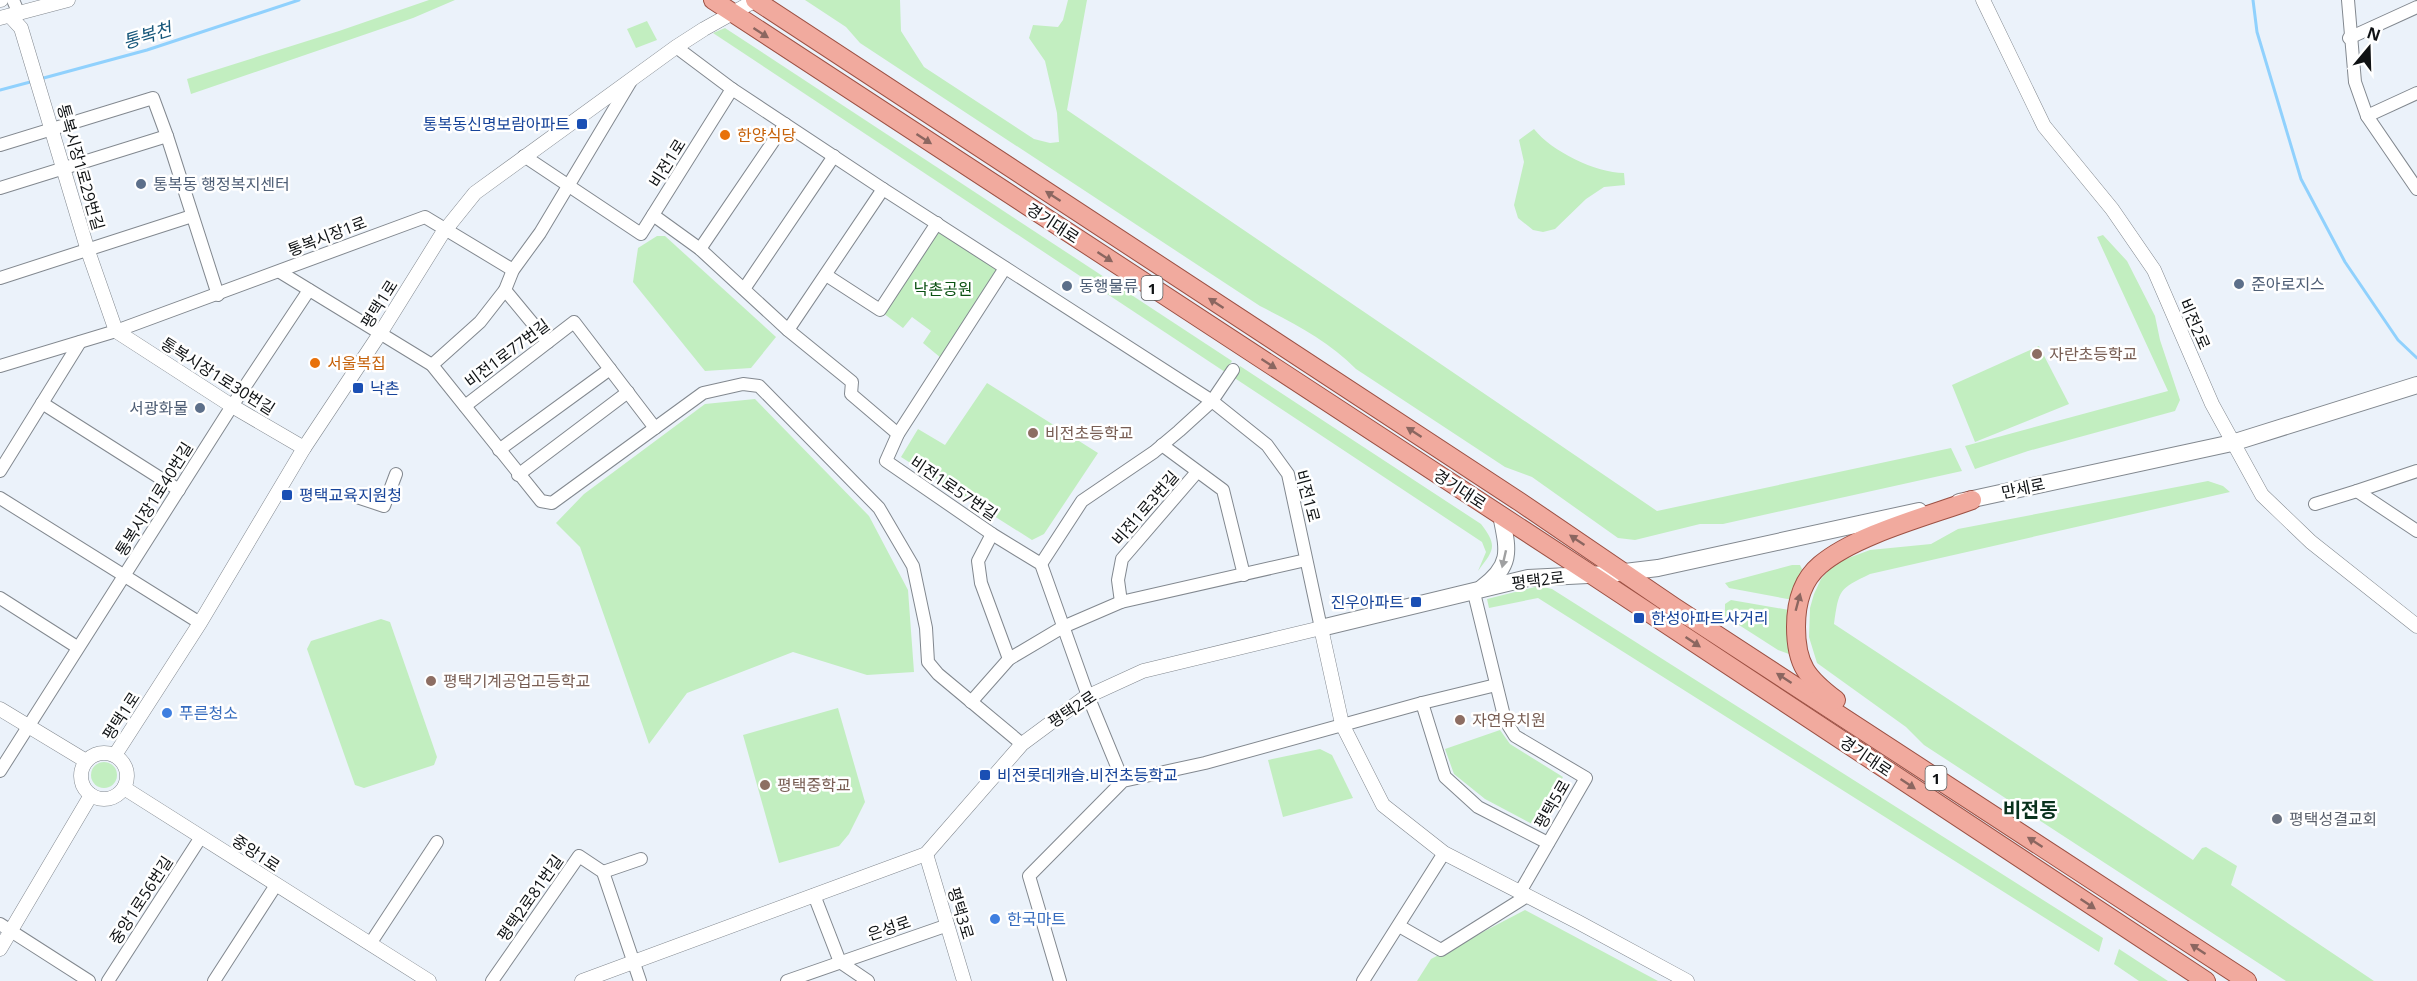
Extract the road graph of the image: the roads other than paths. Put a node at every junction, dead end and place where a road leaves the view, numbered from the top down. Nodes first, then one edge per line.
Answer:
1 (1, 0) edge
2 (13, 0) edge
3 (68, 0) edge
4 (712, 0) edge
5 (756, 0) edge
6 (1983, 0) edge
7 (2348, 0) edge
8 (2417, 7) edge
9 (732, 13) junction
10 (14, 20) edge
11 (2349, 38) junction
12 (676, 47) junction
13 (633, 78) junction
14 (732, 89) junction
15 (2417, 93) edge
16 (2367, 116) junction
17 (50, 123) junction
18 (786, 124) junction
19 (167, 136) junction
20 (0, 145) edge
21 (524, 156) junction
22 (834, 156) junction
23 (63, 170) junction
24 (2412, 175) edge
25 (569, 187) junction
26 (0, 188) edge
27 (883, 189) junction
28 (2417, 189) edge
29 (653, 215) junction
30 (192, 216) junction
31 (937, 223) junction
32 (447, 228) junction
33 (700, 249) junction
34 (88, 251) junction
35 (1005, 268) junction
36 (513, 270) junction
37 (280, 272) junction
38 (826, 275) junction
39 (0, 278) edge
40 (744, 289) junction
41 (309, 290) junction
42 (505, 290) junction
43 (218, 295) junction
44 (788, 330) junction
45 (116, 331) junction
46 (381, 332) junction
47 (80, 342) junction
48 (548, 342) junction
49 (432, 365) junction
50 (0, 366) edge
51 (610, 369) junction
52 (1233, 370) dead end
53 (2417, 385) edge
54 (628, 392) junction
55 (1212, 401) junction
56 (42, 403) junction
57 (232, 406) junction
58 (465, 406) junction
59 (655, 428) junction
60 (898, 434) junction
61 (2232, 443) junction
62 (1162, 445) junction
63 (304, 448) junction
64 (499, 450) junction
65 (0, 471) edge
66 (2417, 471) edge
67 (1197, 472) junction
68 (396, 474) dead end
69 (518, 475) junction
70 (179, 490) junction
71 (2357, 491) junction
72 (357, 497) dead end
73 (0, 498) edge
74 (1972, 500) junction
75 (2315, 504) dead end
76 (1501, 515) junction
77 (2417, 531) edge
78 (992, 534) junction
79 (1306, 560) junction
80 (1041, 564) junction
81 (1625, 573) junction
82 (1244, 575) junction
83 (1592, 575) junction
84 (125, 576) junction
85 (1475, 592) junction
86 (0, 598) edge
87 (1121, 602) junction
88 (200, 622) junction
89 (2417, 626) edge
90 (1063, 627) junction
91 (1321, 628) junction
92 (77, 647) junction
93 (1009, 659) junction
94 (1496, 685) junction
95 (1088, 696) junction
96 (971, 702) junction
97 (1422, 703) junction
98 (0, 709) edge
99 (1342, 724) junction
100 (28, 726) junction
101 (1022, 744) junction
102 (1888, 747) junction
103 (115, 755) junction
104 (86, 761) junction
105 (0, 771) edge
106 (1123, 781) junction
107 (124, 788) junction
108 (91, 795) junction
109 (201, 837) junction
110 (437, 842) dead end
111 (1548, 843) junction
112 (1444, 853) junction
113 (926, 854) junction
114 (641, 859) dead end
115 (603, 872) junction
116 (276, 885) junction
117 (1524, 894) junction
118 (814, 895) junction
119 (948, 925) junction
120 (1399, 926) junction
121 (5, 928) edge
122 (370, 944) junction
123 (0, 949) edge
124 (840, 962) junction
125 (633, 963) junction
126 (89, 981) edge
127 (108, 981) edge
128 (214, 981) edge
129 (429, 981) edge
130 (492, 981) edge
131 (582, 981) edge
132 (640, 981) edge
133 (787, 981) edge
134 (868, 981) edge
135 (964, 981) edge
136 (1060, 981) edge
137 (1363, 981) edge
138 (1687, 981) edge
139 (2206, 981) edge
140 (2247, 981) edge

1 - 10 street
2 - 10 street
3 - 10 street
4 - 9 main road, 경기대로 / 1
5 - 9 street, 평택1로
81 -> 5 main road, 경기대로 / 1
6 - 61 street, 비전2로
7 - 11 street
8 - 11 street
9 - 12 street, 평택1로
9 -> 76 main road, 경기대로 / 1
10 - 17 street, 통복시장1로29번길
11 - 16 street
12 - 13 street, 평택1로
12 - 14 street
13 - 21 street, 평택1로
13 - 25 street
14 - 18 street, 비전1로
14 - 29 street, 비전1로
15 - 16 street
16 - 24 street
17 - 19 street
17 - 20 street
17 - 23 street, 통복시장1로29번길
18 - 22 street, 비전1로
18 - 33 street
19 - 23 street
19 - 30 street
21 - 25 street
21 - 32 street, 평택1로
22 - 27 street, 비전1로
22 - 40 street
23 - 26 street
23 - 34 street, 통복시장1로29번길
24 - 28 street
25 - 29 street, 비전1로
25 - 36 street
27 - 31 street, 비전1로
27 - 38 street
29 - 33 street
30 - 34 street
30 - 43 street
31 - 35 street, 비전1로
31 - 38 street
32 - 36 street, 통복시장1로
32 - 37 street, 통복시장1로
32 - 46 street, 평택1로
33 - 40 street
34 - 39 street
34 - 45 street, 통복시장1로29번길
35 - 55 street, 비전1로
35 - 60 street
36 - 42 street
37 - 41 street
37 - 43 street, 통복시장1로
38 - 44 street
40 - 44 street
41 - 46 street
41 - 57 street, 통복시장1로40번길
42 - 48 street
42 - 49 street
43 - 45 street, 통복시장1로
44 - 60 street
45 - 47 street, 통복시장1로
45 - 57 street, 통복시장1로30번길
46 - 49 street
46 - 63 street, 평택1로
47 - 50 street, 통복시장1로
47 - 56 street
48 - 51 street, 비전1로77번길
48 - 58 street, 비전1로77번길
49 - 58 street, 비전1로77번길
51 - 54 street
51 - 64 street
52 - 55 street
53 - 61 main road, 만세로
54 - 59 street
54 - 69 street
55 - 62 street
55 - 79 street, 비전1로
56 - 65 street
56 - 70 street
57 - 63 street, 통복시장1로30번길
57 - 70 street, 통복시장1로40번길
58 - 64 street
59 - 69 street
59 - 96 street
60 - 78 street, 비전1로57번길
61 - 74 main road, 만세로
61 - 89 street, 비전2로
62 - 67 street, 비전1로3번길
62 - 80 street
63 - 88 street, 평택1로
64 - 69 street
66 - 71 street
67 - 82 street, 비전1로3번길
67 - 87 street, 비전1로3번길
68 - 72 street
70 - 84 street, 통복시장1로40번길
71 - 75 street
71 - 77 street
73 - 84 street
74 - 81 main road, 만세로
102 -> 74 main road
76 - 83 main road, 경기대로 / 1
76 -> 85 main road
78 - 80 street, 비전1로57번길
78 - 93 street
79 - 82 street
79 - 91 street, 비전1로
80 - 90 street
81 - 83 main road, 평택2로
102 -> 81 main road, 경기대로 / 1
82 - 87 street
83 - 85 main road, 평택2로
83 -> 139 main road, 경기대로 / 1
84 - 88 street
84 - 92 street, 통복시장1로40번길
85 - 91 main road, 평택2로
85 - 94 street
86 - 92 street
87 - 90 street
88 - 103 street, 평택1로
90 - 93 street
90 - 95 street
91 - 95 street, 평택2로
91 - 99 street
92 - 100 street, 통복시장1로40번길
93 - 96 street
94 - 97 street
94 - 111 street, 평택5로
95 - 101 street, 평택2로
95 - 106 street
96 - 101 street
97 - 99 street
97 - 111 street, 평택5로
98 - 100 street
99 - 106 street
99 - 112 street
100 - 104 street
100 - 105 street, 통복시장1로40번길
101 - 113 street, 평택2로
140 -> 102 main road, 경기대로 / 1
103 - 104 street
103 - 107 street
104 - 108 street
106 - 136 street
107 - 108 street
107 - 109 street, 중앙1로
108 - 121 street
109 - 116 street, 중앙1로
109 - 127 street, 중앙1로56번길
110 - 122 street
111 - 117 street, 평택5로
112 - 117 street
112 - 120 street
113 - 118 street, 평택2로
113 - 119 street, 평택3로
114 - 115 street
115 - 125 street
115 - 130 street, 평택2로81번길
116 - 122 street, 중앙1로
116 - 128 street
117 - 120 street, 평택5로
117 - 138 street
118 - 124 street
118 - 125 street, 평택2로
119 - 124 street, 은성로
119 - 135 street, 평택3로
120 - 137 street
121 - 123 street
121 - 126 street
122 - 129 street, 중앙1로
124 - 133 street, 은성로
124 - 134 street
125 - 131 street, 평택2로
125 - 132 street

